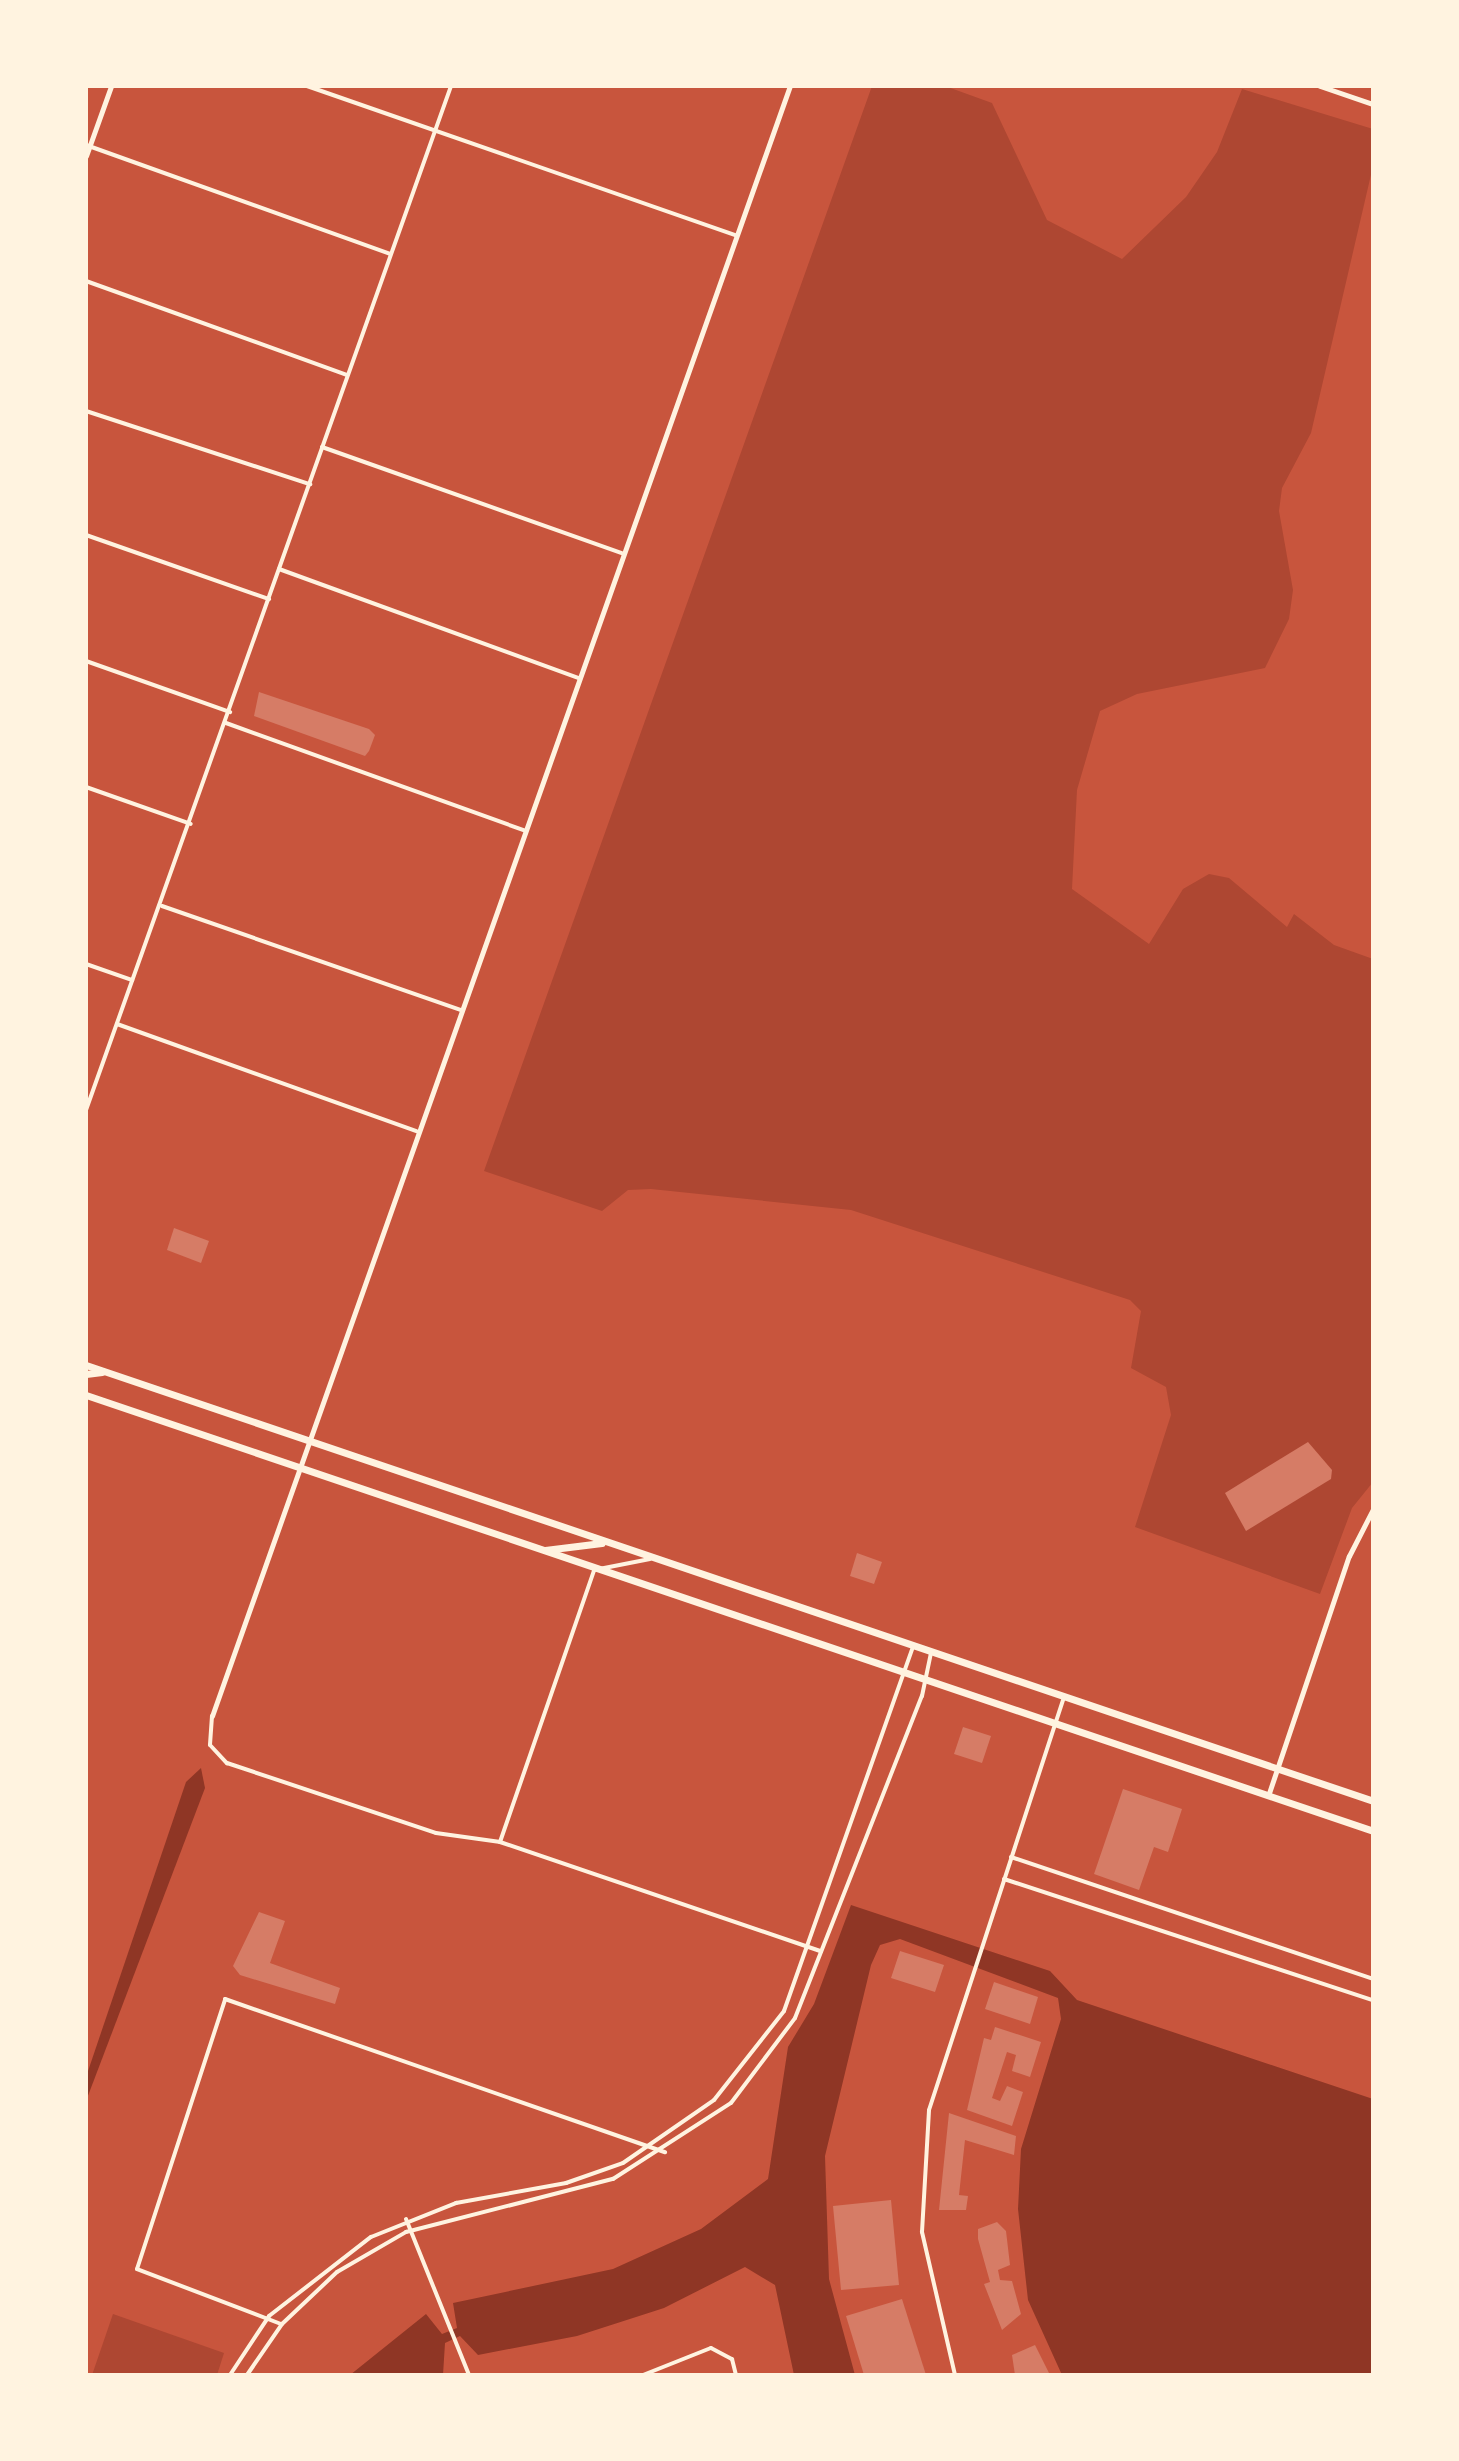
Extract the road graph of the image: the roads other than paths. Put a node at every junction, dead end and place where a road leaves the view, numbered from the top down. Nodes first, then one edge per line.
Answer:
1 (111, 86) edge
2 (307, 86) edge
3 (451, 86) edge
4 (790, 86) edge
5 (1320, 86) edge
6 (1373, 104) edge
7 (436, 131) junction
8 (88, 146) edge
9 (86, 156) edge
10 (737, 236) junction
11 (390, 254) junction
12 (86, 281) edge
13 (348, 375) junction
14 (86, 411) edge
15 (322, 447) junction
16 (310, 484) junction
17 (86, 535) edge
18 (622, 553) junction
19 (279, 569) junction
20 (269, 599) junction
21 (86, 661) edge
22 (579, 678) junction
23 (230, 712) junction
24 (226, 723) junction
25 (86, 787) edge
26 (191, 824) junction
27 (524, 830) junction
28 (162, 906) junction
29 (86, 964) edge
30 (132, 980) junction
31 (460, 1010) junction
32 (117, 1024) junction
33 (86, 1110) edge
34 (416, 1131) junction
35 (86, 1365) edge
36 (104, 1371) junction
37 (86, 1374) edge
38 (86, 1395) edge
39 (307, 1443) junction
40 (298, 1471) junction
41 (1373, 1509) edge
42 (602, 1543) junction
43 (535, 1550) junction
44 (650, 1559) junction
45 (594, 1570) junction
46 (913, 1647) junction
47 (931, 1653) junction
48 (905, 1671) junction
49 (925, 1678) junction
50 (1064, 1697) junction
51 (212, 1716) joint
52 (1055, 1724) junction
53 (1277, 1769) junction
54 (1268, 1796) junction
55 (1373, 1801) edge
56 (1373, 1831) edge
57 (500, 1842) junction
58 (1011, 1857) junction
59 (1004, 1879) junction
60 (811, 1948) junction
61 (821, 1951) junction
62 (1373, 1979) edge
63 (1373, 2000) edge
64 (769, 2035) junction
65 (777, 2042) junction
66 (653, 2146) junction
67 (665, 2152) junction
68 (406, 2219) junction
69 (406, 2232) junction
70 (269, 2316) junction
71 (282, 2324) junction
72 (230, 2375) edge
73 (247, 2375) edge
74 (469, 2375) edge
75 (643, 2375) edge
76 (736, 2375) edge
77 (955, 2375) edge

1 - 8 street
2 - 7 street
3 - 7 street
4 - 10 street
5 - 6 street
7 - 10 street
7 - 11 street
8 - 9 street
8 - 11 street
10 - 18 street
11 - 13 street
12 - 13 street
13 - 15 street
14 - 16 street
15 - 16 street
15 - 18 street
16 - 19 street
17 - 20 street
18 - 22 street
19 - 20 street
19 - 22 street
20 - 23 street
21 - 23 street
22 - 27 street
23 - 24 street
24 - 26 street
24 - 27 street
25 - 26 street
26 - 28 street
27 - 31 street
28 - 30 street
28 - 31 street
29 - 30 street
30 - 32 street
31 - 34 street
32 - 33 street
32 - 34 street
34 - 39 street
35 - 36 main road
36 - 37 main road
36 - 39 main road
38 - 40 main road
39 - 40 street
39 - 42 main road
40 - 43 main road
40 - 51 street
41 - 53 street
42 - 43 main road
42 - 44 main road
43 - 45 main road
44 - 45 street
44 - 46 main road
45 - 48 main road
45 - 57 street
46 - 47 main road
46 - 48 street
47 - 49 street
47 - 50 main road
48 - 49 main road
48 - 60 street
49 - 52 main road
49 - 61 street
50 - 52 street
50 - 53 main road
51 - 57 street
52 - 54 main road
52 - 58 street
53 - 54 street
53 - 55 main road
54 - 56 main road
57 - 60 street
58 - 59 street
58 - 62 street
59 - 63 street
59 - 77 street
60 - 61 street
60 - 64 street
61 - 65 street
64 - 65 street
64 - 66 street
65 - 67 street
66 - 67 street
66 - 68 street
66 - 70 street
67 - 69 street
68 - 69 street
68 - 70 street
69 - 71 street
69 - 74 street
70 - 71 street
70 - 72 street
71 - 73 street
75 - 76 street

